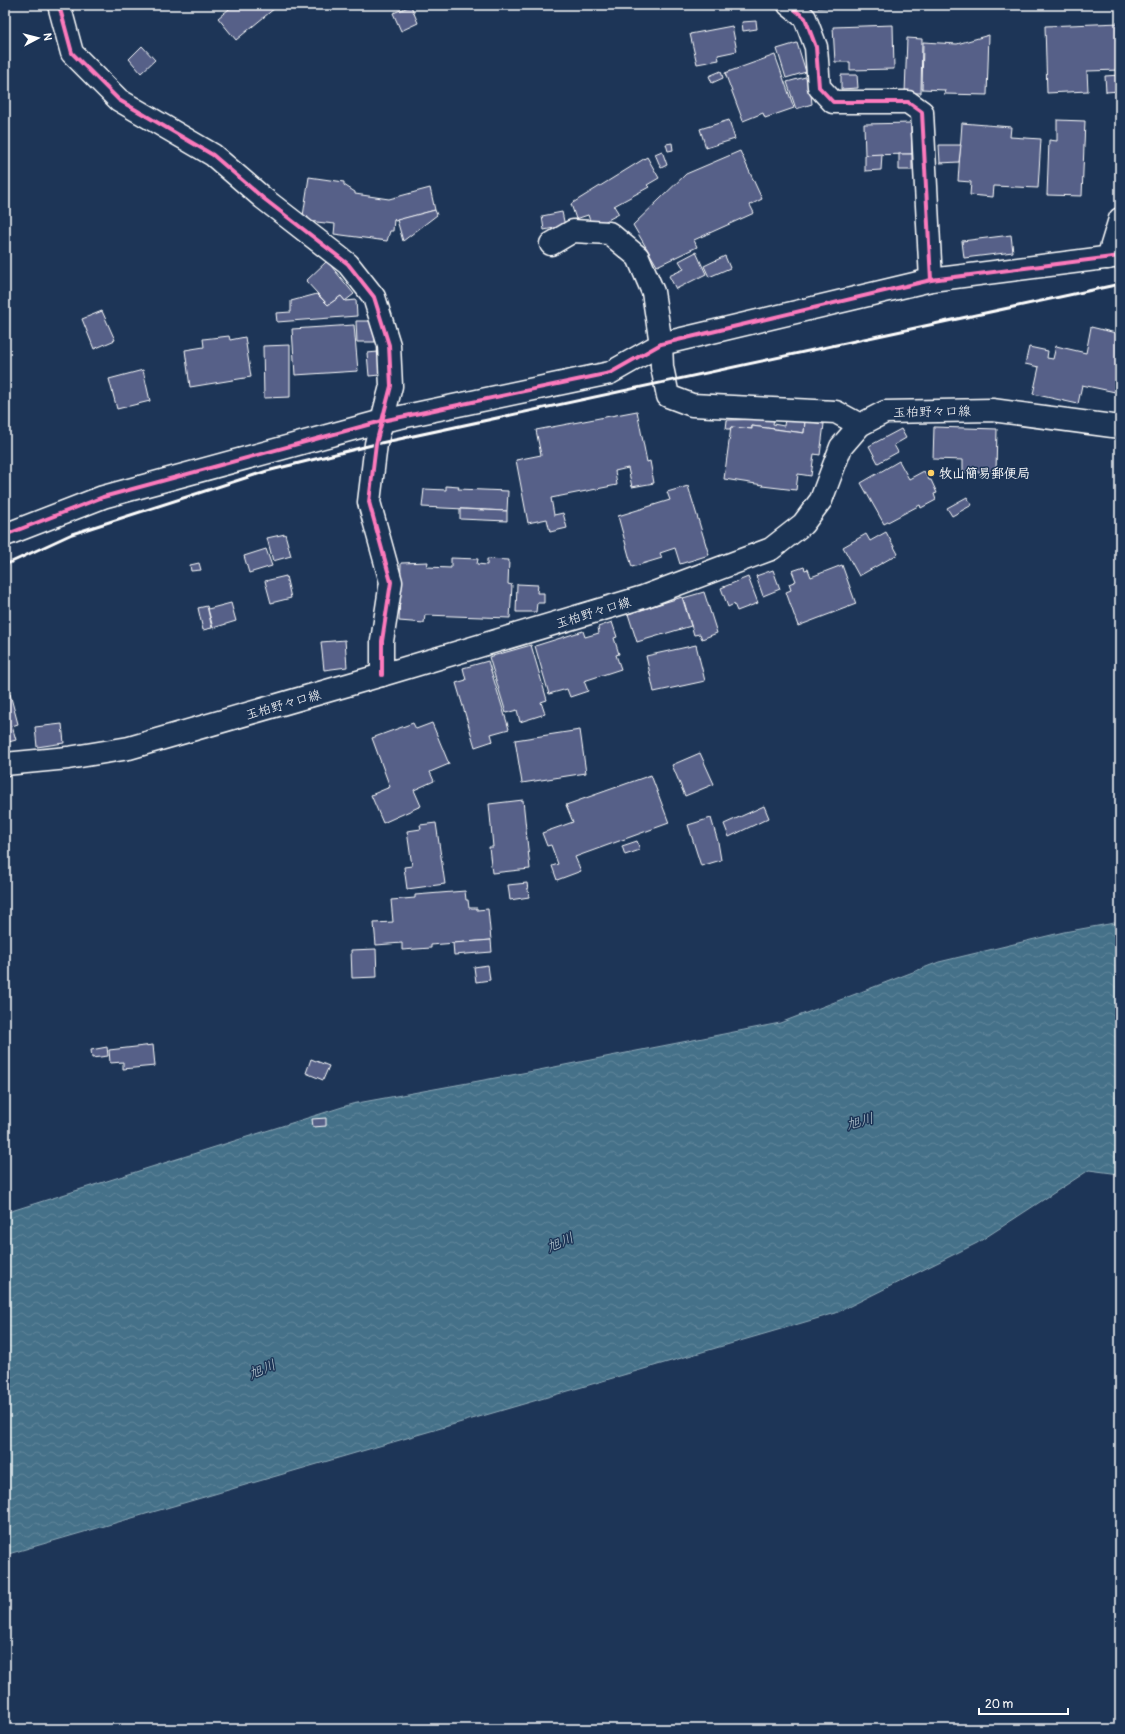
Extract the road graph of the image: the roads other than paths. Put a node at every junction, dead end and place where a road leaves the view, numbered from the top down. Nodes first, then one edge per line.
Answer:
1 (59, 5) edge
2 (789, 5) edge
3 (1120, 219) edge
4 (551, 244) dead end
5 (1114, 257) edge
6 (931, 280) junction
7 (661, 344) junction
8 (382, 421) junction
9 (860, 425) junction
10 (1120, 427) edge
11 (5, 535) edge
12 (382, 675) junction
13 (5, 764) edge

1 - 8 street
2 - 6 street
3 - 5 street
4 - 7 street
5 - 6 street
6 - 7 street
7 - 8 street
7 - 9 street
8 - 11 street
8 - 12 street
9 - 10 street, 玉柏野々口線
9 - 12 street, 玉柏野々口線
12 - 13 street, 玉柏野々口線

